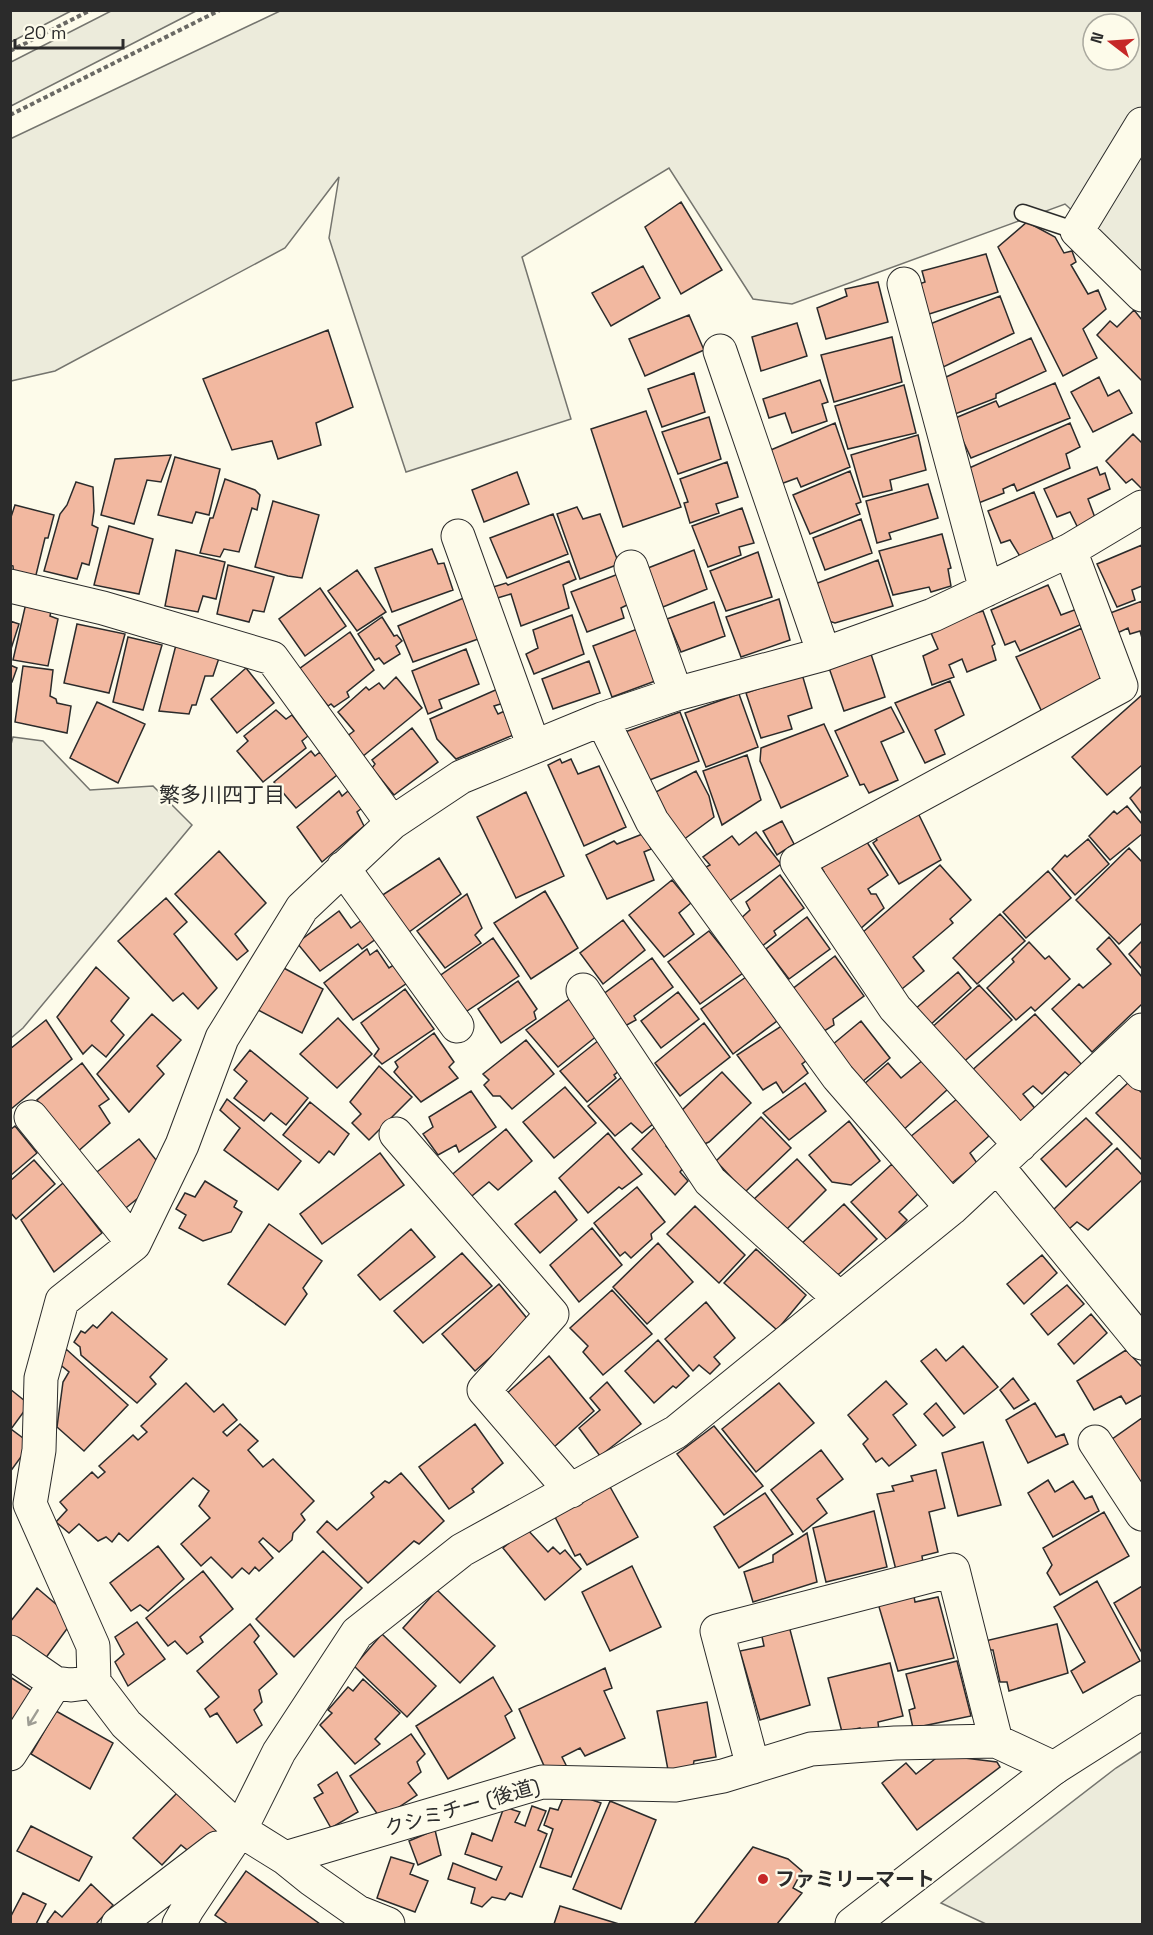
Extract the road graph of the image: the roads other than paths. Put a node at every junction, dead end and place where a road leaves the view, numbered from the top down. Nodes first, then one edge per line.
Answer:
1 (1143, 124) edge
2 (1023, 213) dead end
3 (1077, 231) junction
4 (904, 284) dead end
5 (1143, 295) edge
6 (720, 351) dead end
7 (1143, 507) edge
8 (458, 536) dead end
9 (1070, 550) junction
10 (631, 567) dead end
11 (10, 586) edge
12 (986, 590) junction
13 (824, 654) junction
14 (676, 694) junction
15 (602, 719) junction
16 (534, 747) junction
17 (392, 823) junction
18 (343, 868) junction
19 (583, 990) dead end
20 (457, 1026) dead end
21 (1131, 1040) edge
22 (1143, 1074) edge
23 (31, 1117) dead end
24 (396, 1134) dead end
25 (1008, 1156) junction
26 (952, 1208) junction
27 (134, 1244) junction
28 (839, 1298) junction
29 (1143, 1343) edge
30 (1095, 1442) dead end
31 (571, 1491) junction
32 (1143, 1514) edge
33 (10, 1652) edge
34 (94, 1682) junction
35 (55, 1683) junction
36 (1143, 1712) edge
37 (996, 1741) junction
38 (10, 1754) edge
39 (753, 1767) junction
40 (1054, 1768) junction
41 (240, 1830) junction
42 (285, 1858) junction
43 (118, 1924) edge
44 (179, 1924) edge
45 (388, 1924) edge
46 (852, 1924) edge

1 - 3 street
2 - 3 lane
3 - 5 street
4 - 12 street
6 - 13 street
7 - 9 street
8 - 16 street
9 - 12 street
9 - 25 street
10 - 14 street
11 - 17 street
12 - 13 street
13 - 14 street
14 - 15 street
15 - 16 street
15 - 26 street
16 - 17 street
17 - 18 street
18 - 20 street
18 - 27 street
19 - 28 street
21 - 22 street
21 - 25 street
23 - 27 street
24 - 31 street
25 - 26 street
25 - 29 street
26 - 28 street
27 - 34 street
28 - 31 street
30 - 32 street
31 - 41 street
33 - 35 street
34 - 35 street
34 - 41 street
35 -> 38 street
36 - 40 street
37 - 39 street, クシミチー (後道)
37 - 39 street
37 - 40 street, クシミチー (後道)
39 - 42 street, クシミチー (後道)
40 - 46 street
41 - 42 street
41 - 43 street
41 - 44 street
42 - 45 street

